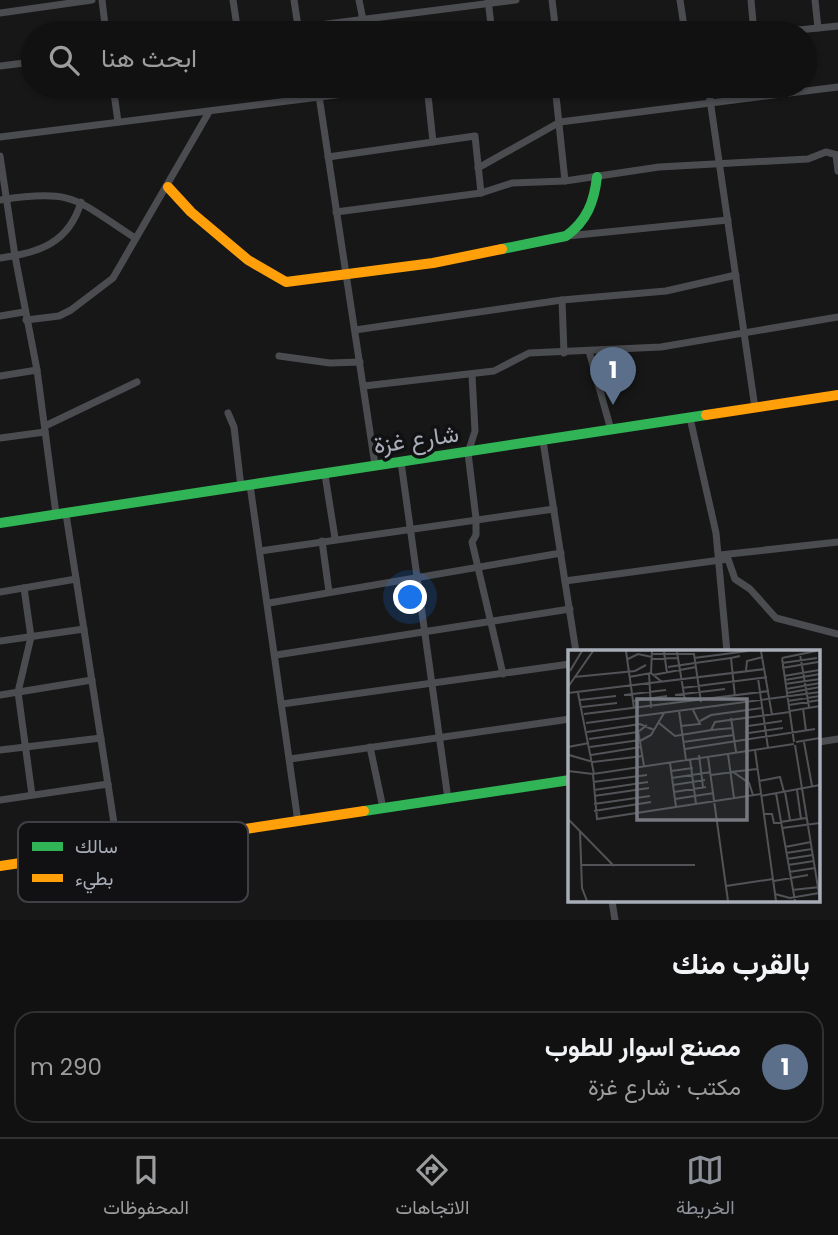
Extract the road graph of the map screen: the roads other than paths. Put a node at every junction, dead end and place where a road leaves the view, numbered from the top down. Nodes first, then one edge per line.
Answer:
1 (92, 0) edge
2 (102, 0) edge
3 (233, 0) edge
4 (295, 0) edge
5 (359, 0) edge
6 (516, 0) edge
7 (552, 0) edge
8 (680, 0) edge
9 (751, 0) edge
10 (815, 0) edge
11 (488, 2) edge
12 (0, 13) edge
13 (363, 20) junction
14 (105, 21) edge
15 (236, 21) edge
16 (298, 21) edge
17 (357, 21) edge
18 (490, 21) edge
19 (555, 21) edge
20 (683, 21) edge
21 (753, 21) edge
22 (838, 26) edge
23 (818, 28) joint
24 (21, 63) edge
25 (0, 66) edge
26 (838, 87) edge
27 (817, 90) edge
28 (115, 98) edge
29 (307, 98) edge
30 (318, 98) edge
31 (428, 98) edge
32 (557, 98) edge
33 (711, 98) edge
34 (746, 98) edge
35 (712, 102) junction
36 (209, 112) junction
37 (118, 122) junction
38 (560, 122) junction
39 (0, 136) edge
40 (433, 142) junction
41 (837, 155) edge
42 (0, 156) edge
43 (328, 157) junction
44 (719, 163) junction
45 (478, 168) junction
46 (838, 172) edge
47 (597, 177) junction
48 (565, 181) junction
49 (168, 187) junction
50 (481, 193) junction
51 (3, 200) edge
52 (81, 202) junction
53 (337, 212) junction
54 (728, 220) junction
55 (566, 236) junction
56 (135, 238) junction
57 (15, 256) junction
58 (0, 258) edge
59 (346, 272) junction
60 (736, 275) junction
61 (562, 300) junction
62 (0, 316) edge
63 (25, 316) junction
64 (838, 317) edge
65 (355, 330) junction
66 (745, 333) junction
67 (589, 351) junction
68 (564, 353) junction
69 (279, 356) dead end
70 (360, 362) junction
71 (37, 370) junction
72 (472, 375) junction
73 (0, 376) edge
74 (137, 382) dead end
75 (364, 386) junction
76 (838, 396) edge
77 (755, 408) junction
78 (228, 413) dead end
79 (690, 418) junction
80 (45, 429) junction
81 (611, 430) junction
82 (0, 438) edge
83 (544, 441) junction
84 (468, 453) junction
85 (401, 462) junction
86 (375, 465) junction
87 (325, 475) junction
88 (245, 486) junction
89 (554, 509) junction
90 (61, 514) junction
91 (476, 518) junction
92 (0, 523) edge
93 (410, 530) junction
94 (335, 538) junction
95 (322, 541) junction
96 (838, 541) edge
97 (260, 551) junction
98 (561, 553) junction
99 (718, 557) junction
100 (477, 567) junction
101 (415, 578) junction
102 (76, 579) junction
103 (565, 581) junction
104 (24, 588) junction
105 (0, 592) edge
106 (329, 592) junction
107 (269, 603) junction
108 (570, 609) junction
109 (492, 620) junction
110 (84, 629) junction
111 (424, 634) junction
112 (838, 634) edge
113 (31, 637) junction
114 (0, 641) edge
115 (576, 650) edge
116 (727, 650) edge
117 (276, 655) junction
118 (568, 664) edge
119 (503, 674) junction
120 (92, 680) junction
121 (431, 684) junction
122 (18, 692) junction
123 (0, 695) edge
124 (282, 704) junction
125 (568, 719) edge
126 (101, 738) junction
127 (440, 738) junction
128 (838, 739) edge
129 (820, 742) edge
130 (25, 747) junction
131 (370, 747) junction
132 (0, 750) edge
133 (290, 759) junction
134 (568, 780) edge
135 (108, 784) junction
136 (32, 795) junction
137 (448, 799) junction
138 (0, 800) edge
139 (383, 808) junction
140 (114, 822) edge
141 (298, 822) junction
142 (248, 830) edge
143 (18, 863) edge
144 (0, 866) edge
145 (612, 902) edge
146 (615, 920) edge

1 - 12 street
2 - 14 street
3 - 15 street
4 - 16 street
5 - 13 street
6 - 11 street
7 - 19 street
8 - 20 street
9 - 21 street
10 - 23 street
11 - 13 street
11 - 18 street
13 - 17 street
22 - 23 street
24 - 25 street
26 - 27 street
28 - 37 street
29 - 36 street
30 - 43 street
31 - 40 street
32 - 38 street
33 - 35 street
34 - 35 street
35 - 38 street
35 - 44 street
36 - 37 street
36 - 49 street
37 - 39 street
38 - 45 street
38 - 48 street
40 - 43 street
40 - 45 street
41 - 44 street
41 - 46 street
42 - 51 street
43 - 53 street
44 - 47 street
44 - 54 street
45 - 50 street
47 - 48 street
47 - 55 street
48 - 50 street
49 - 56 street
49 - 59 street
50 - 53 street
51 - 52 street
51 - 57 street
52 - 56 street
52 - 57 street
53 - 59 street
54 - 55 street
54 - 60 street
55 - 59 street
56 - 63 street
57 - 58 street
57 - 63 street
59 - 65 street
60 - 61 street
60 - 66 street
61 - 65 street
61 - 68 street
62 - 63 street
63 - 71 street
64 - 66 street
65 - 70 street
66 - 67 street
66 - 77 street
67 - 68 street
67 - 81 street
68 - 72 street
69 - 70 street
70 - 75 street
71 - 73 street
71 - 80 street
72 - 75 street
72 - 84 street
74 - 80 street
75 - 86 street
76 - 77 street, شارع غزة
77 - 79 street, شارع غزة
78 - 88 street
79 - 81 street, شارع غزة
79 - 99 street
80 - 82 street
80 - 90 street
81 - 83 street, شارع غزة
83 - 84 street, شارع غزة
83 - 89 street
84 - 85 street, شارع غزة
84 - 91 street
85 - 86 street, شارع غزة
85 - 93 street
86 - 87 street, شارع غزة
87 - 88 street, شارع غزة
87 - 94 street
88 - 90 street, شارع غزة
88 - 97 street
89 - 91 street
89 - 98 street
90 - 92 street, شارع غزة
90 - 102 street
91 - 93 street
91 - 100 street
93 - 94 street
93 - 101 street
94 - 95 street
95 - 97 street
95 - 106 street
96 - 99 street
97 - 107 street
98 - 100 street
98 - 103 street
99 - 103 street
99 - 112 street
99 - 116 street
100 - 101 street
100 - 109 street
101 - 106 street
101 - 111 street
102 - 104 street
102 - 110 street
103 - 108 street
104 - 105 street
104 - 113 street
106 - 107 street
107 - 117 street
108 - 109 street
108 - 115 street
109 - 111 street
109 - 119 street
110 - 113 street
110 - 120 street
111 - 117 street
111 - 121 street
113 - 114 street
113 - 122 street
117 - 124 street
118 - 119 street
119 - 121 street
120 - 122 street
120 - 126 street
121 - 124 street
121 - 127 street
122 - 123 street
122 - 130 street
124 - 133 street
125 - 127 street
126 - 130 street
126 - 135 street
127 - 131 street
127 - 137 street
128 - 129 street
130 - 132 street
130 - 136 street
131 - 133 street
131 - 139 street
133 - 141 street
134 - 137 street
135 - 136 street
135 - 140 street
136 - 138 street
137 - 139 street
139 - 141 street
141 - 142 street
143 - 144 street
145 - 146 street

